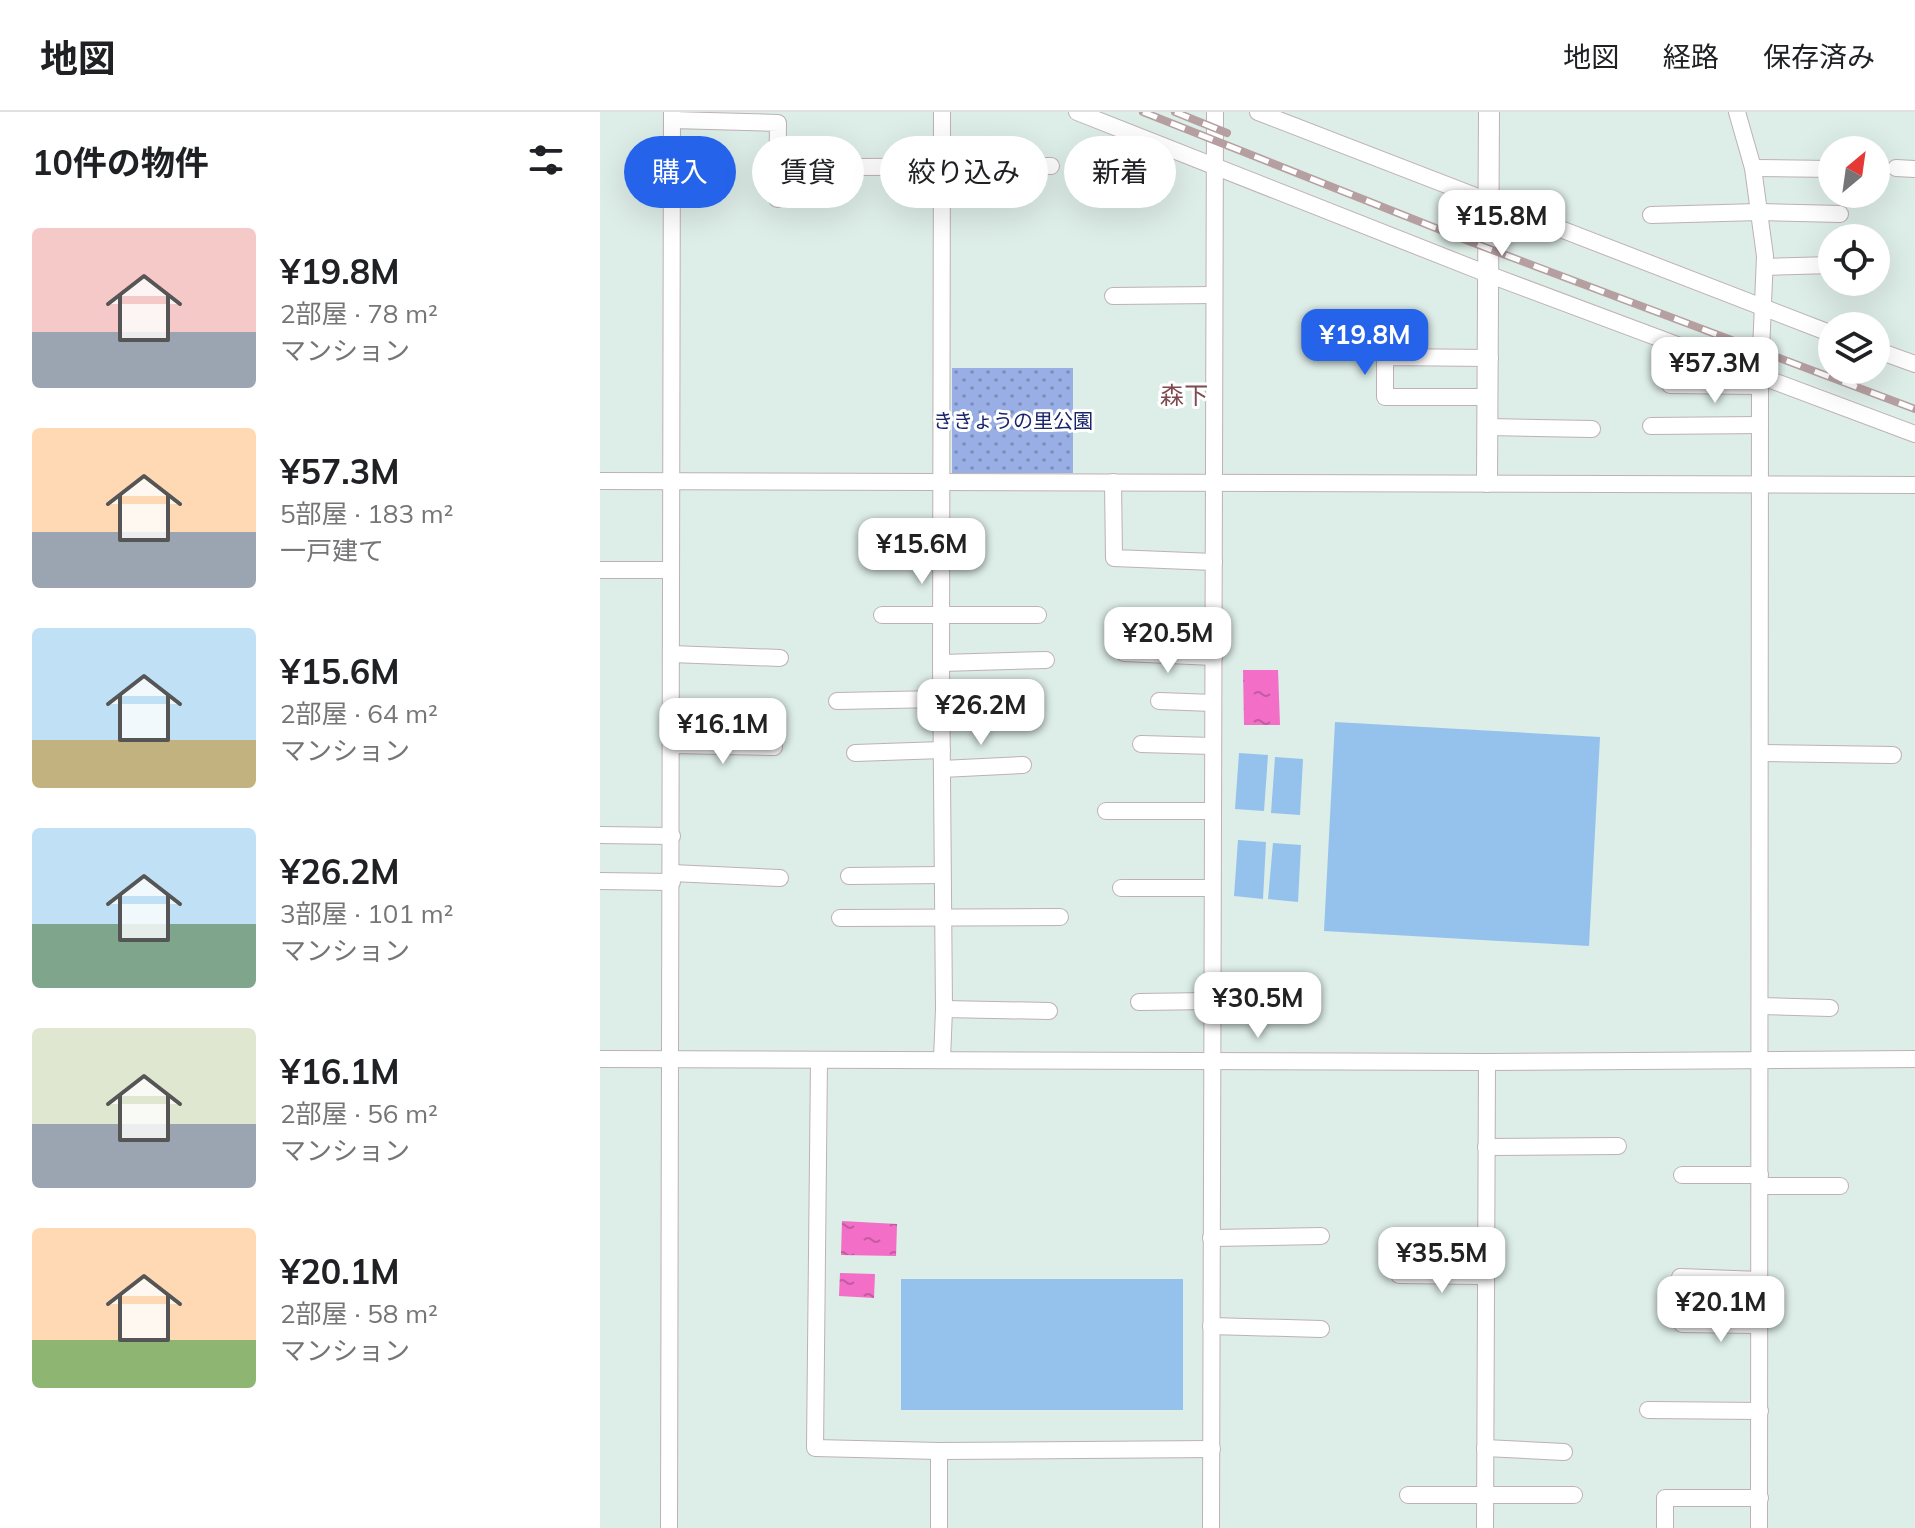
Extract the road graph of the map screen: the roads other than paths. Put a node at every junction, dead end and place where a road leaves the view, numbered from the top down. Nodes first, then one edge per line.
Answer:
1 (942, 112) edge
2 (1077, 112) edge
3 (1215, 112) edge
4 (1258, 112) edge
5 (1489, 112) edge
6 (1737, 112) edge
7 (672, 116) edge
8 (778, 136) edge
9 (942, 136) edge
10 (1048, 166) edge
11 (1051, 166) dead end
12 (1753, 168) junction
13 (1896, 168) dead end
14 (1215, 169) junction
15 (1818, 169) edge
16 (1915, 169) edge
17 (1490, 204) junction
18 (941, 208) edge
19 (1759, 212) junction
20 (1840, 214) dead end
21 (1651, 215) dead end
22 (1818, 265) edge
23 (1765, 267) junction
24 (1490, 275) junction
25 (1213, 295) junction
26 (1113, 296) dead end
27 (1762, 309) junction
28 (1818, 329) edge
29 (1890, 355) edge
30 (1490, 358) junction
31 (1915, 364) edge
32 (1760, 380) junction
33 (1670, 385) dead end
34 (1488, 397) junction
35 (1760, 425) junction
36 (1651, 426) dead end
37 (1488, 427) junction
38 (1592, 429) dead end
39 (1915, 434) edge
40 (600, 481) edge
41 (672, 481) junction
42 (943, 482) junction
43 (1113, 482) junction
44 (1215, 482) junction
45 (1487, 482) junction
46 (1761, 483) junction
47 (1915, 485) edge
48 (1214, 562) junction
49 (600, 570) edge
50 (671, 570) junction
51 (882, 615) dead end
52 (941, 615) junction
53 (1038, 615) dead end
54 (1124, 653) dead end
55 (671, 654) junction
56 (1214, 657) junction
57 (780, 658) dead end
58 (1046, 660) dead end
59 (941, 663) junction
60 (941, 699) junction
61 (837, 701) dead end
62 (1159, 701) dead end
63 (1213, 703) junction
64 (1141, 744) dead end
65 (672, 745) junction
66 (1213, 746) junction
67 (774, 747) dead end
68 (942, 750) junction
69 (855, 753) dead end
70 (1761, 753) junction
71 (1893, 755) dead end
72 (1023, 765) dead end
73 (942, 769) junction
74 (1106, 811) dead end
75 (1213, 811) junction
76 (600, 835) edge
77 (672, 836) junction
78 (942, 875) junction
79 (849, 876) dead end
80 (672, 877) junction
81 (780, 878) dead end
82 (600, 881) edge
83 (1121, 888) dead end
84 (1212, 888) junction
85 (1060, 917) dead end
86 (840, 918) dead end
87 (944, 918) junction
88 (1211, 1001) junction
89 (1139, 1002) dead end
90 (1761, 1006) junction
91 (1830, 1008) dead end
92 (944, 1009) junction
93 (1049, 1011) dead end
94 (600, 1059) edge
95 (1761, 1059) junction
96 (1915, 1059) edge
97 (670, 1060) junction
98 (942, 1060) junction
99 (1212, 1060) junction
100 (819, 1061) junction
101 (1487, 1062) junction
102 (1618, 1146) dead end
103 (1486, 1147) junction
104 (1682, 1175) dead end
105 (1760, 1180) junction
106 (1840, 1186) dead end
107 (1321, 1236) dead end
108 (1211, 1238) junction
109 (1399, 1275) dead end
110 (1485, 1276) junction
111 (1680, 1277) dead end
112 (1760, 1280) junction
113 (1682, 1324) dead end
114 (1760, 1325) junction
115 (1211, 1326) junction
116 (1321, 1329) dead end
117 (1648, 1410) dead end
118 (1760, 1411) junction
119 (1485, 1448) junction
120 (1212, 1449) junction
121 (939, 1451) junction
122 (1564, 1452) dead end
123 (1485, 1493) junction
124 (1408, 1495) dead end
125 (1574, 1495) dead end
126 (1760, 1498) junction
127 (669, 1528) edge
128 (939, 1528) edge
129 (1211, 1528) edge
130 (1485, 1528) edge
131 (1665, 1528) edge
132 (1759, 1528) edge

1 - 9 street
2 - 14 street
3 - 14 street
4 - 17 street
5 - 17 street
6 - 12 street
7 - 8 street
7 - 41 street
10 - 11 street
12 - 15 street
12 - 19 street
13 - 16 street
14 - 24 street
14 - 25 street
17 - 24 street
17 - 27 street
18 - 42 street
19 - 20 street
19 - 21 street
19 - 23 street
22 - 23 street
23 - 27 street
24 - 30 street
24 - 32 street
25 - 26 street
25 - 44 street
27 - 28 street
27 - 32 street
29 - 31 street
30 - 34 street
30 - 34 street
32 - 33 street
32 - 35 street
32 - 39 street
34 - 37 street
35 - 36 street
35 - 46 street
37 - 38 street
37 - 45 street
40 - 41 street
41 - 42 street
41 - 50 street
42 - 43 street
42 - 52 street
43 - 44 street
43 - 48 street
44 - 45 street
44 - 48 street
45 - 46 street
46 - 47 street
46 - 70 street
48 - 56 street
49 - 50 street
50 - 55 street
51 - 52 street
52 - 53 street
52 - 59 street
54 - 56 street
55 - 57 street
55 - 65 street
56 - 63 street
58 - 59 street
59 - 60 street
60 - 61 street
60 - 68 street
62 - 63 street
63 - 66 street
64 - 66 street
65 - 67 street
65 - 77 street
66 - 75 street
68 - 69 street
68 - 73 street
70 - 71 street
70 - 90 street
72 - 73 street
73 - 78 street
74 - 75 street
75 - 84 street
76 - 77 street
77 - 80 street
78 - 79 street
78 - 87 street
80 - 81 street
80 - 82 street
80 - 97 street
83 - 84 street
84 - 88 street
85 - 87 street
86 - 87 street
87 - 92 street
88 - 89 street
88 - 99 street
90 - 91 street
90 - 95 street
92 - 93 street
92 - 98 street
94 - 97 street
95 - 96 street
95 - 101 street
95 - 105 street
97 - 100 street
97 - 127 street
98 - 99 street
98 - 100 street
99 - 101 street
99 - 108 street
100 - 121 street
101 - 103 street
102 - 103 street
103 - 110 street
104 - 105 street
105 - 106 street
105 - 112 street
107 - 108 street
108 - 115 street
109 - 110 street
110 - 119 street
111 - 112 street
112 - 114 street
113 - 114 street
114 - 118 street
115 - 116 street
115 - 120 street
117 - 118 street
118 - 126 street
119 - 122 street
119 - 123 street
120 - 121 street
120 - 129 street
121 - 128 street
123 - 124 street
123 - 125 street
123 - 130 street
126 - 131 street
126 - 132 street

